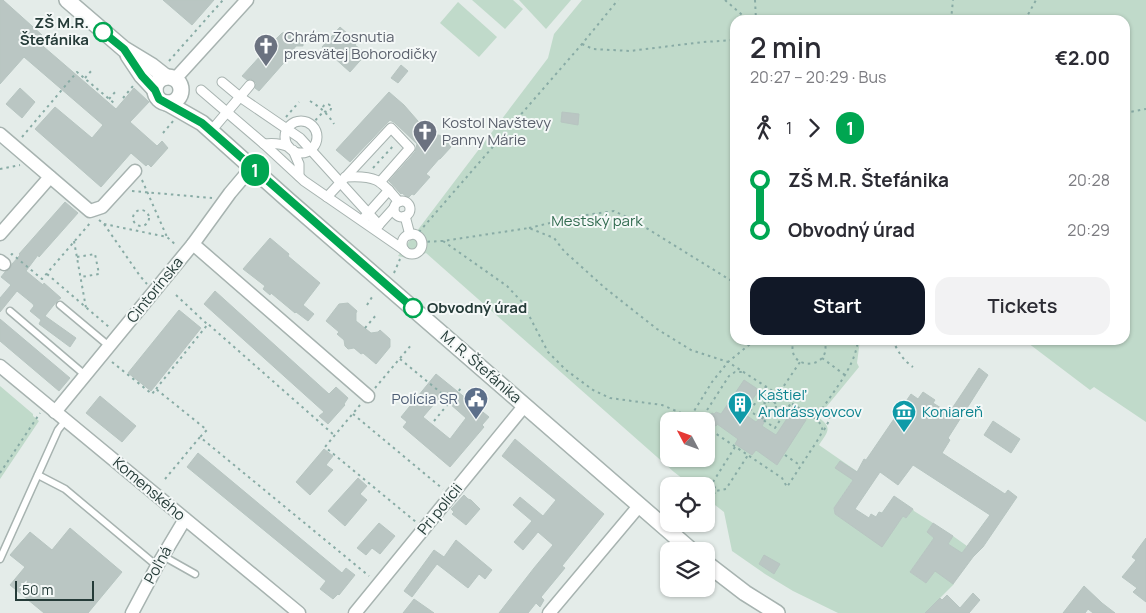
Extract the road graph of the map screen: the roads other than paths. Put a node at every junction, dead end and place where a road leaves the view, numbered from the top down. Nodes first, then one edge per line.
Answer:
1 (67, 0) edge
2 (247, 0) edge
3 (124, 49) junction
4 (174, 82) junction
5 (222, 82) dead end
6 (250, 84) dead end
7 (155, 90) junction
8 (201, 90) dead end
9 (240, 97) junction
10 (167, 103) junction
11 (227, 112) junction
12 (207, 127) junction
13 (287, 129) junction
14 (0, 134) edge
15 (264, 144) junction
16 (310, 148) junction
17 (291, 149) junction
18 (252, 167) junction
19 (135, 171) road end
20 (299, 176) junction
21 (50, 177) junction
22 (342, 180) junction
23 (380, 182) junction
24 (327, 197) junction
25 (395, 197) junction
26 (405, 216) junction
27 (365, 217) junction
28 (377, 227) junction
29 (0, 234) edge
30 (416, 237) junction
31 (190, 248) junction
32 (404, 250) junction
33 (60, 305) dead end
34 (10, 311) dead end
35 (106, 350) junction
36 (0, 366) edge
37 (85, 375) junction
38 (368, 396) dead end
39 (525, 405) junction
40 (51, 408) junction
41 (66, 420) junction
42 (38, 475) junction
43 (639, 506) junction
44 (184, 519) junction
45 (681, 542) edge
46 (0, 559) edge
47 (160, 561) junction
48 (715, 570) edge
49 (195, 574) dead end
50 (132, 613) edge
51 (298, 613) edge
52 (355, 613) edge
53 (549, 613) edge
54 (776, 613) edge

1 - 3 street, M. R. Štefánika
2 - 4 street
3 - 4 street, M. R. Štefánika
3 - 7 street, M. R. Štefánika
4 - 7 street
4 - 10 street
4 - 12 street, M. R. Štefánika
5 - 9 street
6 - 9 street
7 - 10 street
8 - 11 street
9 - 11 street
9 - 13 street
10 - 12 street, M. R. Štefánika
11 - 12 street
11 - 15 street
12 - 18 street, M. R. Štefánika
13 - 16 street
13 - 16 street
13 - 17 street
14 - 21 street
15 - 17 street
15 - 20 street
16 - 17 street
16 - 22 street
17 - 20 street
18 - 31 street, Cintorínska
18 - 39 street, M. R. Štefánika
19 - 21 street
20 - 24 street
21 - 29 street
22 - 23 street
22 - 23 street
22 - 24 street
22 - 27 street
23 - 25 street
24 - 27 street
25 - 26 street
25 - 26 street
25 - 27 street
25 - 28 street
26 - 30 street
27 - 28 street
28 - 32 street
30 - 32 street
30 - 32 street
31 - 35 street, Cintorínska
31 - 38 street
33 - 35 lane
34 - 37 lane
35 - 37 street, Cintorínska
36 - 40 street, Komenského
37 - 40 street, Cintorínska
39 - 43 street, M. R. Štefánika
39 - 52 street, Pri polícii
40 - 41 street, Komenského
41 - 42 lane
41 - 44 street, Komenského
42 - 46 lane
42 - 47 lane
43 - 45 street, M. R. Štefánika
43 - 53 street
44 - 47 street, Poľná
44 - 51 street, Komenského
47 - 49 lane
47 - 50 street, Poľná
48 - 54 street

